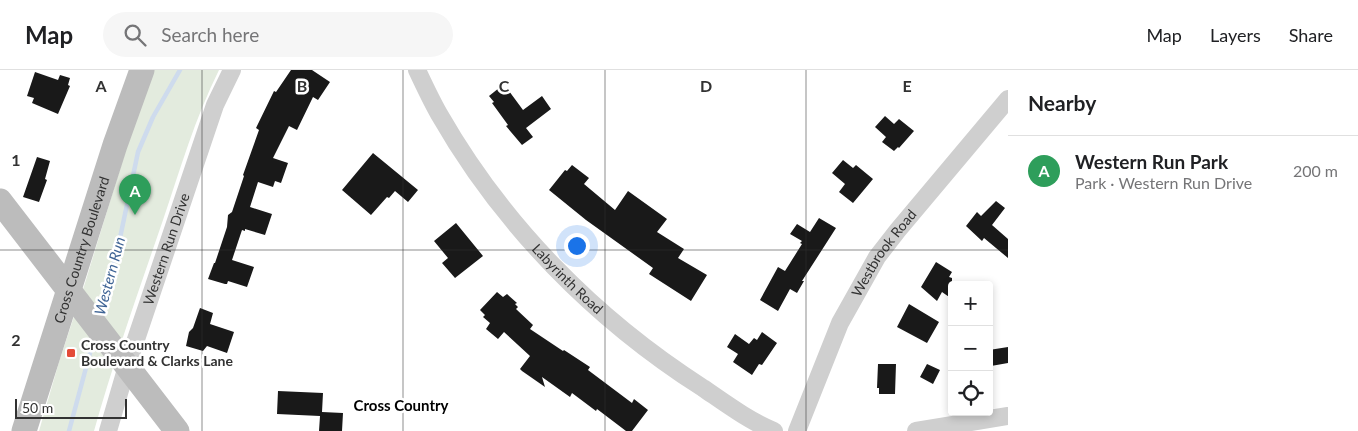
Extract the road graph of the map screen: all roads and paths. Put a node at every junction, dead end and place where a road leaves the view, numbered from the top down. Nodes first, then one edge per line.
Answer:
1 (142, 70) edge
2 (232, 70) edge
3 (417, 70) edge
4 (1008, 99) edge
5 (0, 201) edge
6 (69, 289) junction
7 (127, 366) junction
8 (1008, 416) edge
9 (24, 431) edge
10 (108, 431) edge
11 (177, 431) edge
12 (774, 431) edge
13 (797, 431) edge
14 (916, 431) edge

1 - 6 main road, Cross Country Boulevard
2 - 7 street, Western Run Drive
3 - 12 street, Labyrinth Road
4 - 13 street, Westbrook Road
5 - 6 main road
6 - 7 main road
6 - 9 main road, Cross Country Boulevard
7 - 10 street, Western Run Drive
7 - 11 main road
8 - 14 street

